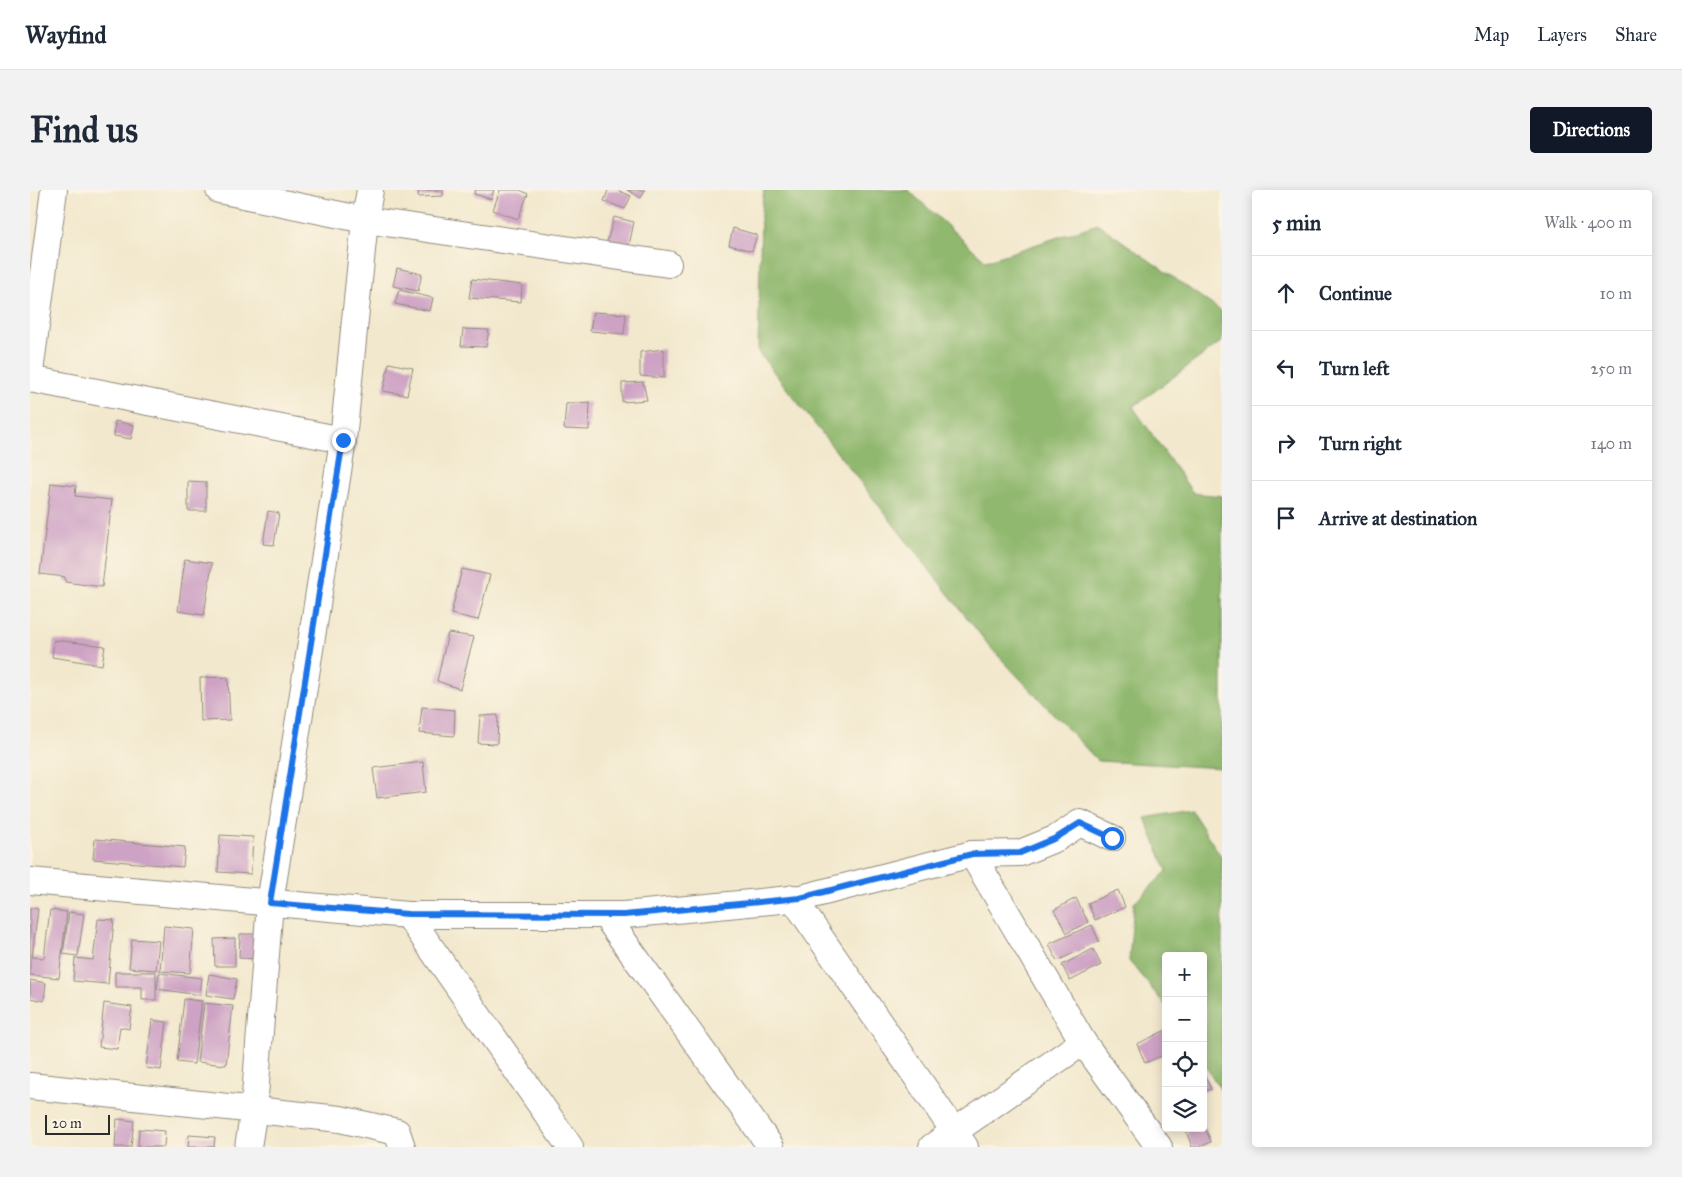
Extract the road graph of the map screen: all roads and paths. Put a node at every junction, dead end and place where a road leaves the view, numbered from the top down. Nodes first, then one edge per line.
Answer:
1 (54, 190) edge
2 (219, 190) edge
3 (370, 190) edge
4 (365, 220) junction
5 (668, 264) dead end
6 (30, 372) edge
7 (30, 379) edge
8 (343, 440) junction
9 (1112, 838) dead end
10 (972, 854) junction
11 (30, 881) edge
12 (793, 898) junction
13 (270, 903) junction
14 (408, 914) junction
15 (605, 915) junction
16 (1083, 1042) junction
17 (30, 1086) edge
18 (254, 1110) junction
19 (959, 1139) edge
20 (248, 1147) edge
21 (402, 1147) edge
22 (570, 1147) edge
23 (771, 1147) edge
24 (932, 1147) edge
25 (1159, 1147) edge

1 - 6 street
2 - 4 street
3 - 4 street
4 - 5 street
4 - 8 street
7 - 8 street
8 - 13 street
9 - 10 street
10 - 12 street
10 - 16 street
11 - 13 street
12 - 15 street
12 - 19 street
13 - 14 street
13 - 18 street
14 - 15 street
14 - 22 street
15 - 23 street
16 - 19 street
16 - 25 street
17 - 18 street
18 - 20 street
18 - 21 street
19 - 24 street

